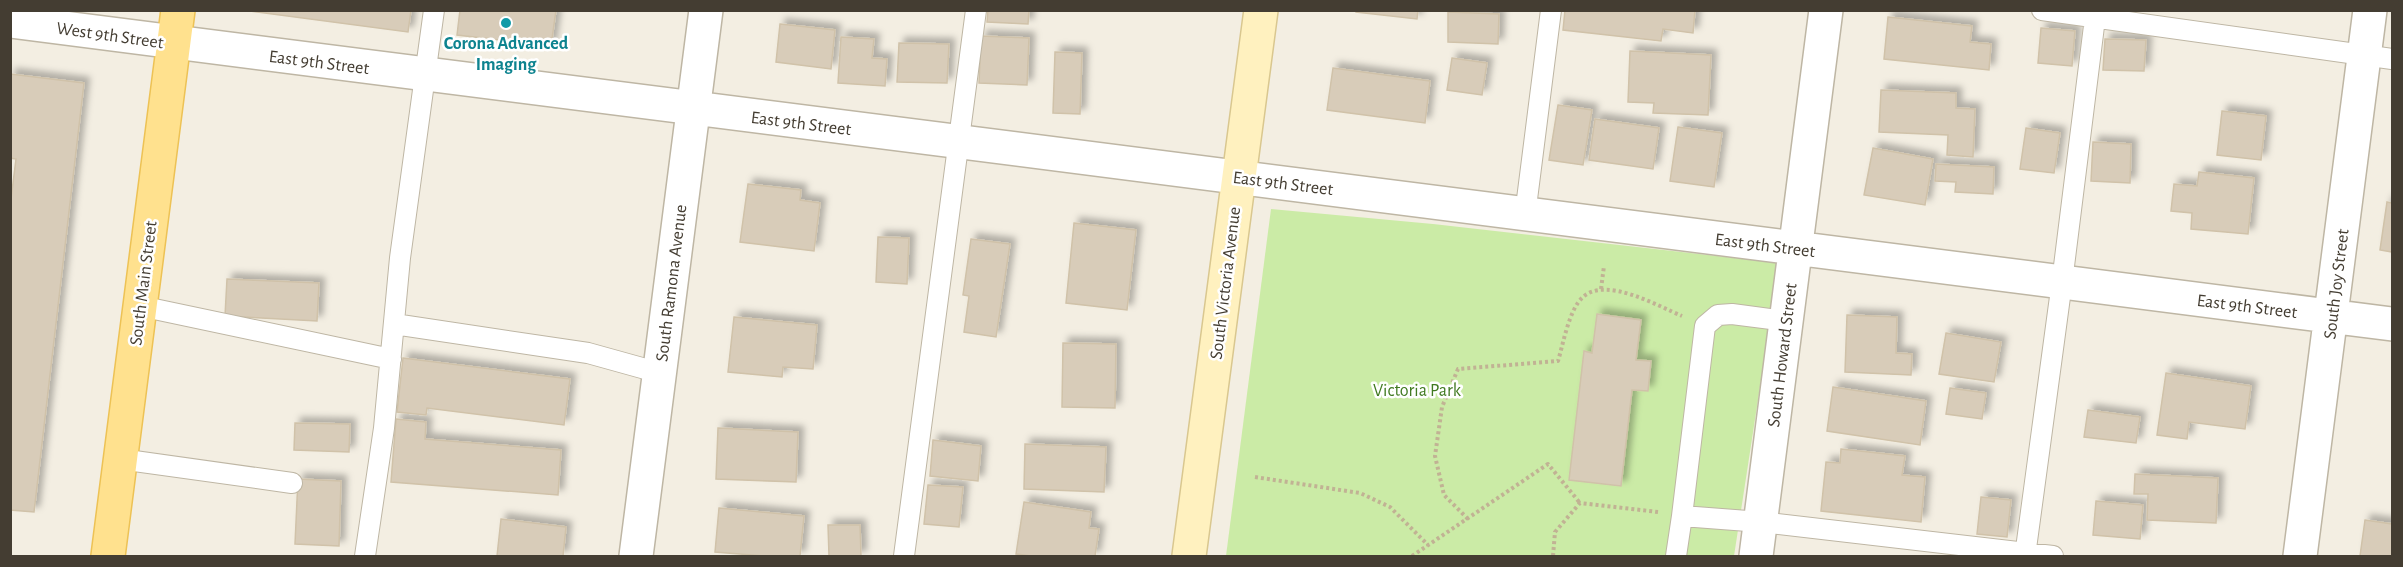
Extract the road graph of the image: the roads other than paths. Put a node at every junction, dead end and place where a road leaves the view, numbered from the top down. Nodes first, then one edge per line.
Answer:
1 (178, 10) edge
2 (434, 10) edge
3 (706, 10) edge
4 (976, 10) edge
5 (1261, 10) edge
6 (1551, 10) edge
7 (1826, 10) edge
8 (2042, 10) edge
9 (2370, 10) edge
10 (2095, 14) edge
11 (10, 21) edge
12 (174, 44) junction
13 (2379, 57) edge
14 (425, 75) junction
15 (693, 109) junction
16 (958, 143) junction
17 (1239, 177) junction
18 (1525, 214) junction
19 (1796, 249) junction
20 (2062, 282) junction
21 (140, 306) junction
22 (2331, 316) junction
23 (1786, 321) junction
24 (394, 324) junction
25 (2392, 324) edge
26 (391, 359) junction
27 (660, 373) junction
28 (120, 459) junction
29 (292, 483) dead end
30 (1682, 516) junction
31 (1761, 522) junction
32 (2026, 555) edge
33 (108, 556) edge
34 (365, 556) edge
35 (636, 556) edge
36 (904, 556) edge
37 (1189, 556) edge
38 (1676, 556) edge
39 (1756, 556) edge
40 (2053, 556) edge
41 (2300, 556) edge

1 - 12 main road, South Main Street
2 - 14 lane
3 - 15 street, South Ramona Avenue
4 - 16 lane
5 - 17 street, South Victoria Avenue
6 - 18 lane
7 - 19 street, South Howard Street
8 - 10 lane
9 - 13 street, South Joy Street
10 - 13 lane
10 - 20 lane
11 - 12 street, West 9th Street
12 - 14 street, East 9th Street
12 - 21 main road, South Main Street
13 - 22 street, South Joy Street
14 - 15 street, East 9th Street
14 - 24 lane
15 - 16 street, East 9th Street
15 - 27 street, South Ramona Avenue
16 - 17 street, East 9th Street
16 - 36 lane
17 - 18 street, East 9th Street
17 - 37 street, South Victoria Avenue
18 - 19 street, East 9th Street
19 - 20 street, East 9th Street
19 - 23 street, South Howard Street
20 - 22 street, East 9th Street
20 - 32 lane
21 - 26 lane
21 - 28 main road, South Main Street
22 - 25 street, East 9th Street
22 - 41 street, South Joy Street
23 - 30 lane
23 - 31 street, South Howard Street
24 - 26 lane
24 - 27 lane
26 - 34 lane
27 - 35 street, South Ramona Avenue
28 - 29 lane
28 - 33 main road, South Main Street
30 - 31 lane
30 - 38 lane
31 - 32 lane
31 - 39 street, South Howard Street
32 - 40 lane

